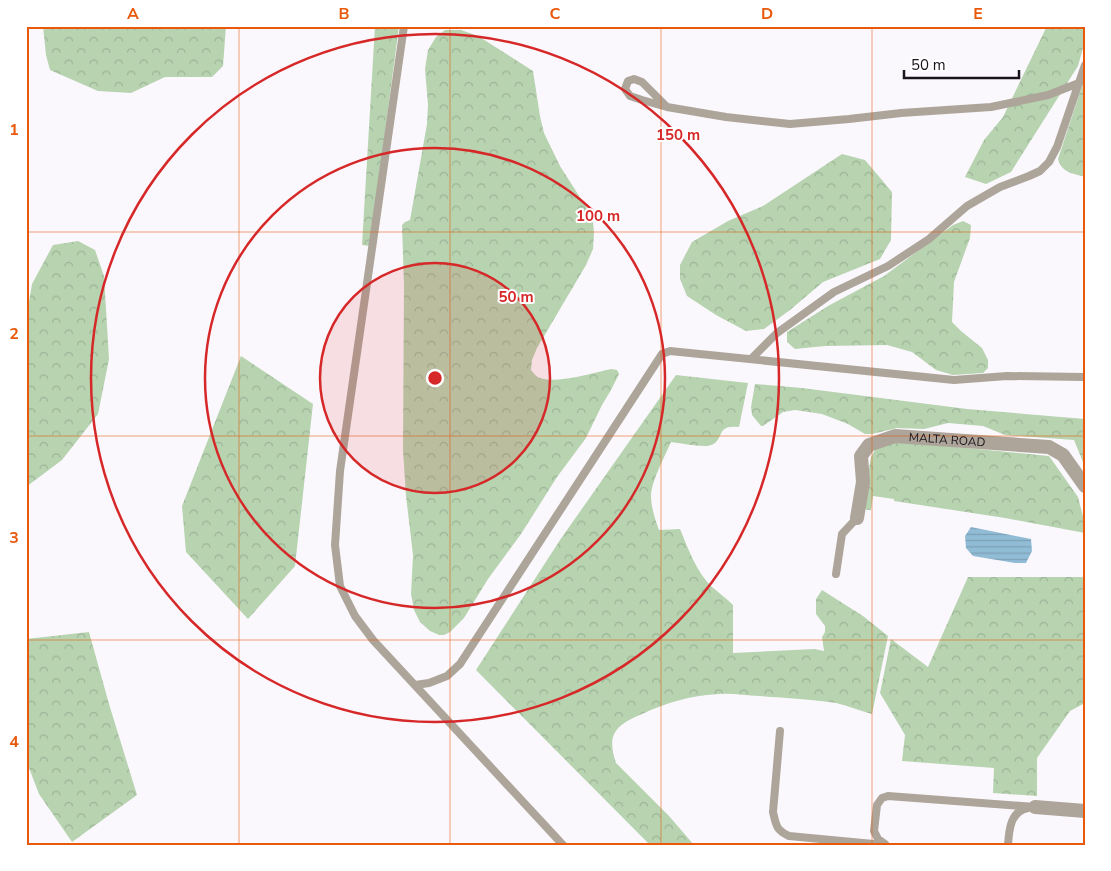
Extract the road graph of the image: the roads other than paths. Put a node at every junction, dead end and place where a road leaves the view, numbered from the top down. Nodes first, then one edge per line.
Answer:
1 (404, 26) edge
2 (1085, 65) edge
3 (1079, 83) junction
4 (667, 107) junction
5 (751, 359) junction
6 (1085, 377) edge
7 (1085, 486) edge
8 (857, 518) joint
9 (836, 574) dead end
10 (415, 685) junction
11 (780, 731) dead end
12 (1035, 807) junction
13 (1085, 811) edge
14 (562, 845) edge
15 (885, 845) edge
16 (1008, 845) edge

1 - 10 lane
2 - 3 lane
3 - 4 lane
3 - 5 lane
4 - 4 lane
5 - 6 lane
5 - 10 lane
7 - 8 street, MALTA ROAD
8 - 9 lane
10 - 14 lane
11 - 15 lane
12 - 13 street
12 - 15 lane
12 - 16 lane

